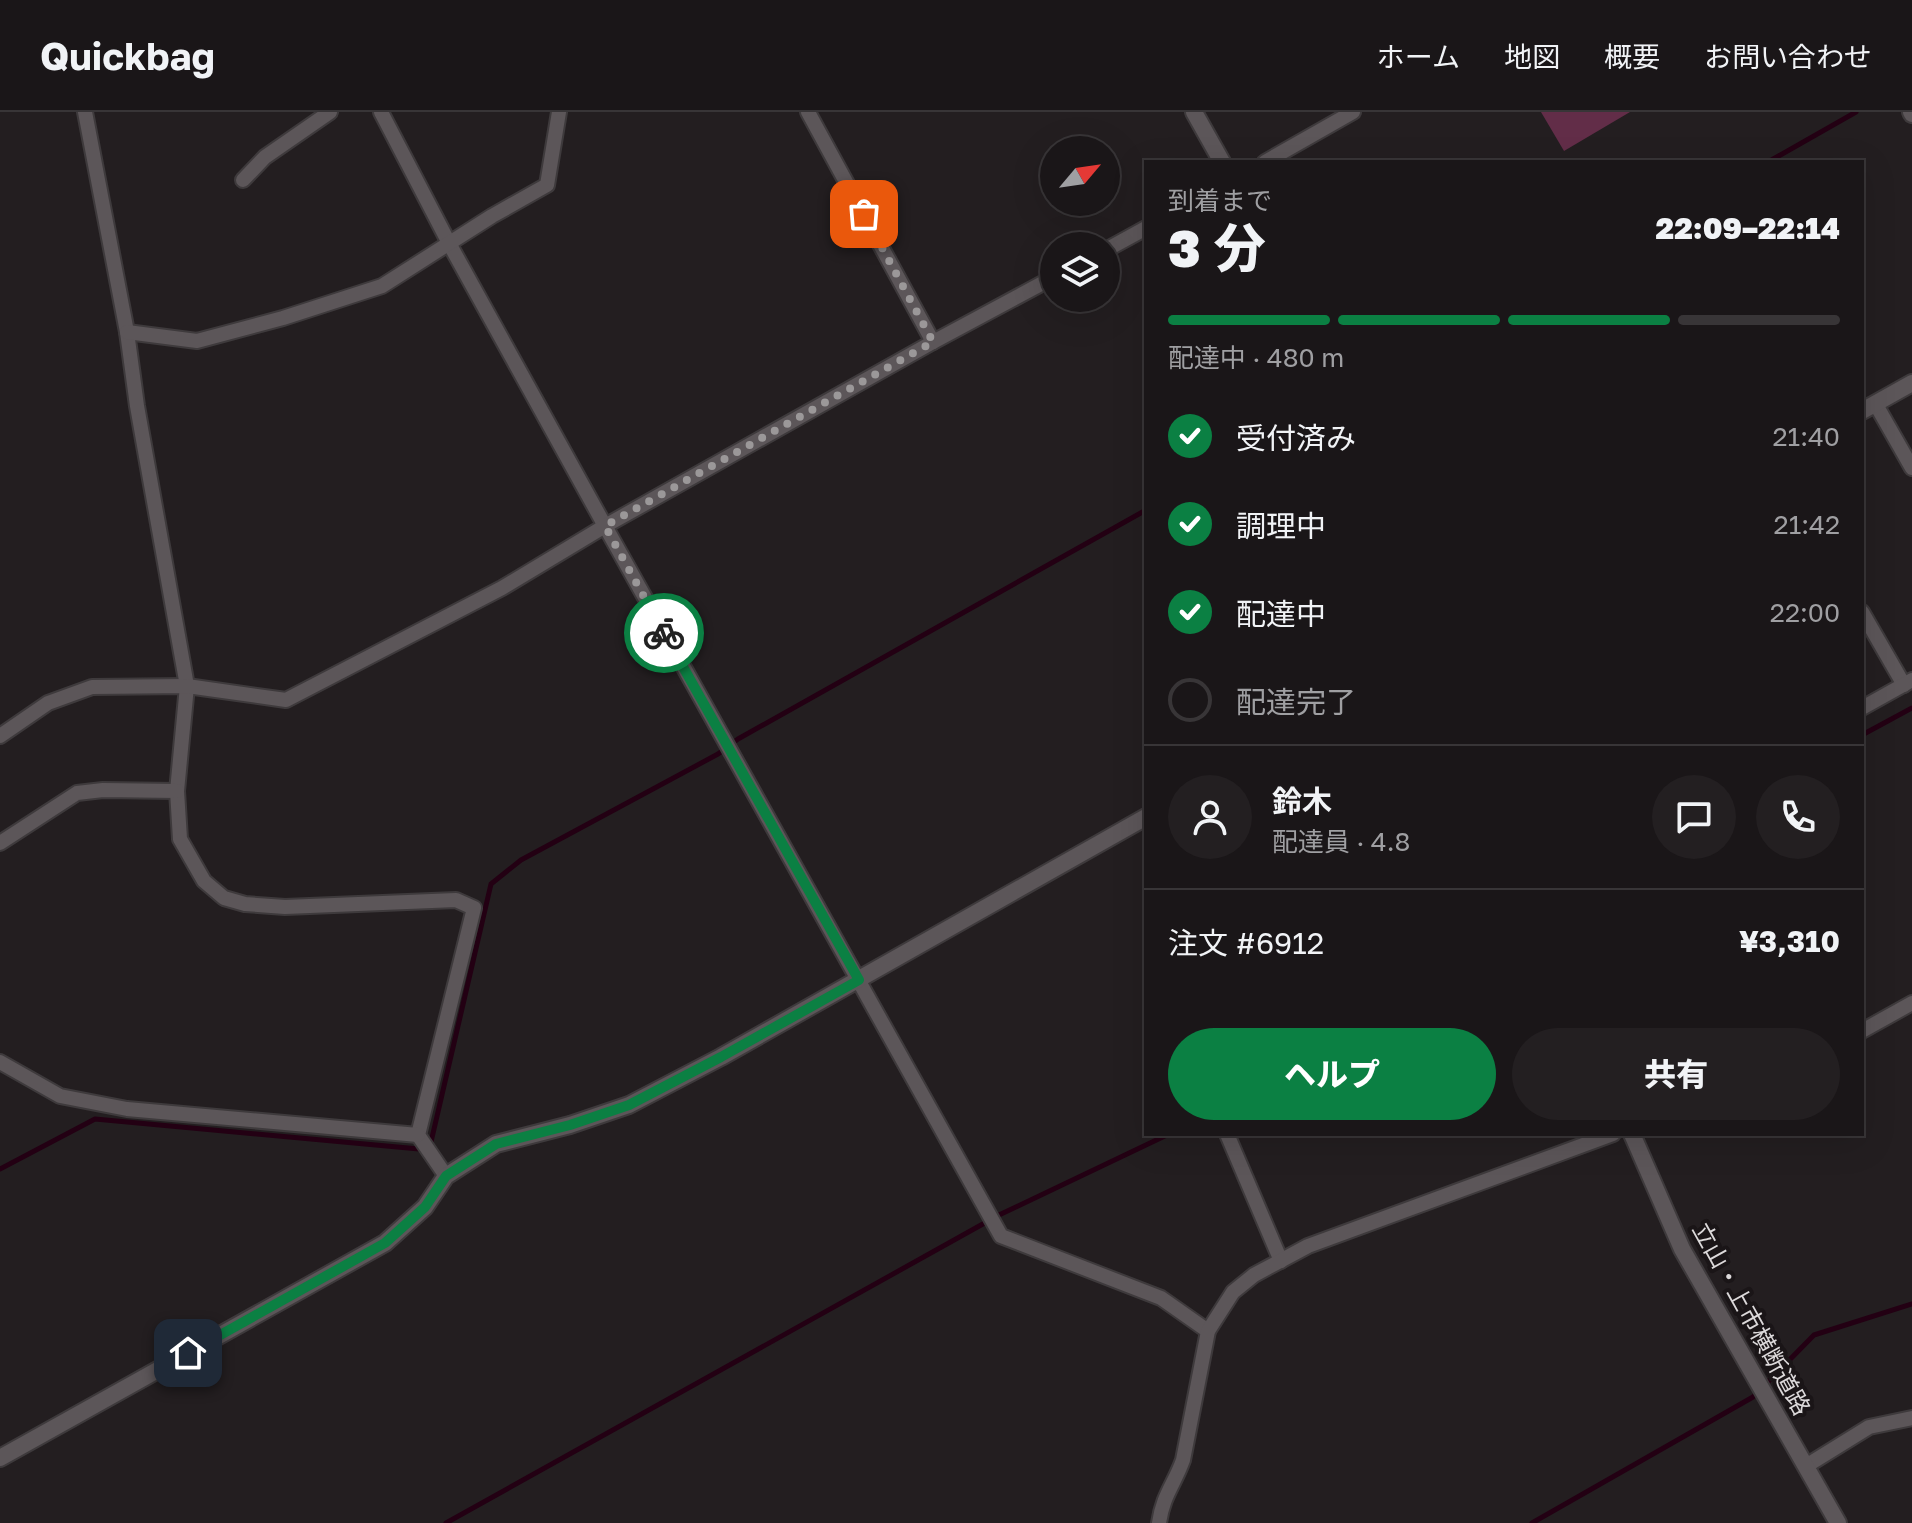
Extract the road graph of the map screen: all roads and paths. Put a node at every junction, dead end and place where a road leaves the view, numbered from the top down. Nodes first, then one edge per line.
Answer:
1 (85, 112) edge
2 (381, 112) edge
3 (559, 112) edge
4 (808, 112) edge
5 (1194, 112) edge
6 (1353, 112) edge
7 (322, 114) edge
8 (1221, 160) edge
9 (1269, 160) edge
10 (243, 180) dead end
11 (1144, 229) edge
12 (1120, 242) edge
13 (450, 245) junction
14 (1040, 285) edge
15 (127, 332) junction
16 (933, 342) junction
17 (1912, 383) edge
18 (1869, 407) edge
19 (1912, 468) edge
20 (605, 526) junction
21 (1864, 615) edge
22 (1908, 682) edge
23 (187, 686) junction
24 (1864, 707) edge
25 (0, 736) edge
26 (177, 791) junction
27 (1144, 818) edge
28 (0, 843) edge
29 (859, 980) junction
30 (1912, 1003) edge
31 (1864, 1030) edge
32 (0, 1062) edge
33 (418, 1135) junction
34 (1228, 1136) edge
35 (1607, 1136) edge
36 (1633, 1136) edge
37 (446, 1176) junction
38 (1281, 1261) junction
39 (1208, 1331) junction
40 (1912, 1418) edge
41 (0, 1458) edge
42 (1806, 1466) junction
43 (1159, 1523) edge
44 (1838, 1523) edge

1 - 15 street
2 - 13 street
3 - 13 street
4 - 16 street
5 - 8 street
6 - 9 street
7 - 10 street
11 - 12 street
13 - 15 street
13 - 20 street
14 - 16 street
15 - 23 street
16 - 20 street
17 - 18 street
18 - 19 street
20 - 23 street
20 - 29 street
21 - 22 street
22 - 24 street
23 - 25 street
23 - 26 street
26 - 28 street
26 - 33 street
27 - 29 street
29 - 37 street
29 - 39 street
30 - 31 street
32 - 33 street
33 - 37 street
34 - 38 street
35 - 38 street
36 - 42 street, 立山・上市横断道路
37 - 41 street
38 - 39 street
39 - 43 street
40 - 42 street
42 - 44 street, 立山・上市横断道路

